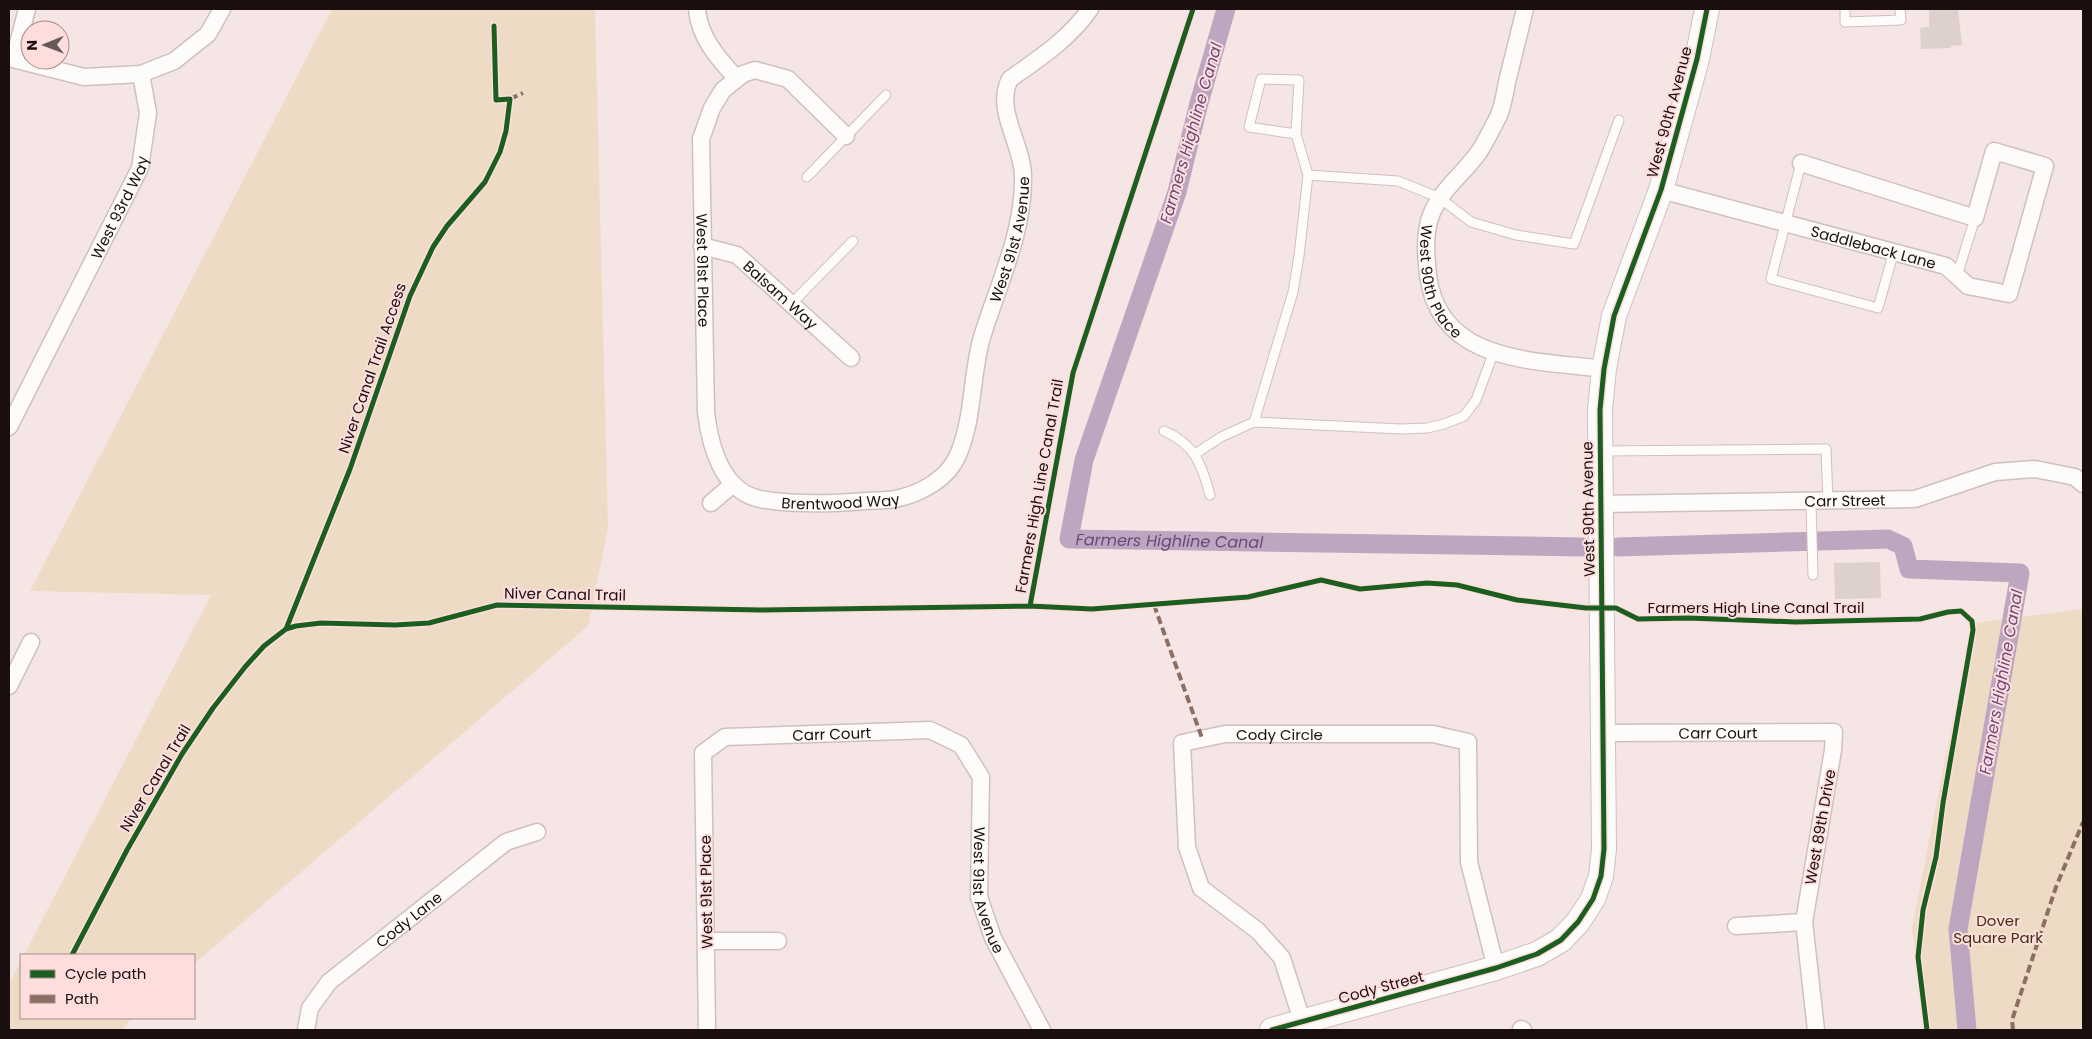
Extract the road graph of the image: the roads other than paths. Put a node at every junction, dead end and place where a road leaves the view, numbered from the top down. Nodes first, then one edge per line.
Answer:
1 (27, 9) edge
2 (222, 9) edge
3 (697, 9) edge
4 (1090, 9) edge
5 (1525, 9) edge
6 (1707, 9) edge
7 (1845, 9) edge
8 (1900, 9) edge
9 (11, 58) edge
10 (141, 74) junction
11 (736, 78) junction
12 (886, 95) dead end
13 (1619, 120) dead end
14 (1296, 134) junction
15 (846, 136) junction
16 (1801, 164) joint
17 (1308, 175) junction
18 (807, 178) dead end
19 (1661, 190) junction
20 (1440, 198) junction
21 (1975, 218) junction
22 (1785, 223) junction
23 (853, 241) dead end
24 (702, 246) junction
25 (1894, 251) junction
26 (1957, 276) junction
27 (792, 303) junction
28 (1493, 354) junction
29 (851, 358) dead end
30 (1604, 369) junction
31 (1254, 422) junction
32 (9, 427) edge
33 (1164, 431) dead end
34 (1600, 450) junction
35 (1195, 454) junction
36 (722, 469) joint
37 (947, 473) joint
38 (733, 484) junction
39 (2083, 484) edge
40 (1210, 496) dead end
41 (1828, 501) junction
42 (1811, 502) junction
43 (711, 503) dead end
44 (1600, 504) junction
45 (1813, 575) dead end
46 (31, 642) dead end
47 (9, 686) edge
48 (1834, 732) joint
49 (1603, 733) junction
50 (961, 744) joint
51 (703, 753) joint
52 (537, 832) dead end
53 (1804, 922) junction
54 (1736, 926) dead end
55 (707, 941) junction
56 (778, 941) dead end
57 (1496, 968) junction
58 (1303, 1026) edge
59 (306, 1030) edge
60 (707, 1030) edge
61 (1042, 1030) edge
62 (1272, 1030) edge
63 (1816, 1030) edge

1 - 9 street
2 - 10 street
3 - 11 street
4 - 37 street, West 91st Avenue
5 - 20 street, West 90th Place
6 - 19 street, West 90th Avenue
7 - 8 lane
9 - 10 street
10 - 32 street, West 93rd Way
11 - 15 street
11 - 24 street, West 91st Place
12 - 15 lane
13 - 20 lane
14 - 14 lane
14 - 17 lane
15 - 18 lane
16 - 21 street
16 - 22 lane
17 - 20 lane
17 - 31 lane
19 - 22 street, Saddleback Lane
19 - 30 street, West 90th Avenue
20 - 28 street, West 90th Place
21 - 26 lane
21 - 26 street, Saddleback Lane
22 - 25 street, Saddleback Lane
22 - 25 lane
23 - 27 lane
24 - 27 street, Balsam Way
24 - 36 street, West 91st Place
25 - 26 street, Saddleback Lane
27 - 29 street, Balsam Way
28 - 30 street, West 90th Place
28 - 31 lane
30 - 34 street, West 90th Avenue
31 - 35 lane
33 - 35 lane
34 - 41 lane
34 - 44 street, West 90th Avenue
35 - 40 lane
36 - 38 street, Brentwood Way
37 - 38 street, Brentwood Way
38 - 43 street
39 - 41 street, Carr Street
41 - 42 street, Carr Street
42 - 44 street, Carr Street
42 - 45 lane
44 - 49 street, West 90th Avenue
46 - 47 street
48 - 49 street, Carr Court
48 - 53 street, West 89th Drive
49 - 57 street, West 90th Avenue
50 - 51 street, Carr Court
50 - 61 street, West 91st Avenue
51 - 55 street, West 91st Place
52 - 59 street, Cody Lane
53 - 54 street
53 - 63 street, West 89th Drive
55 - 56 street
55 - 60 street, West 91st Place
57 - 58 street, Cody Street
57 - 58 street, Cody Circle
58 - 62 street, Cody Street

